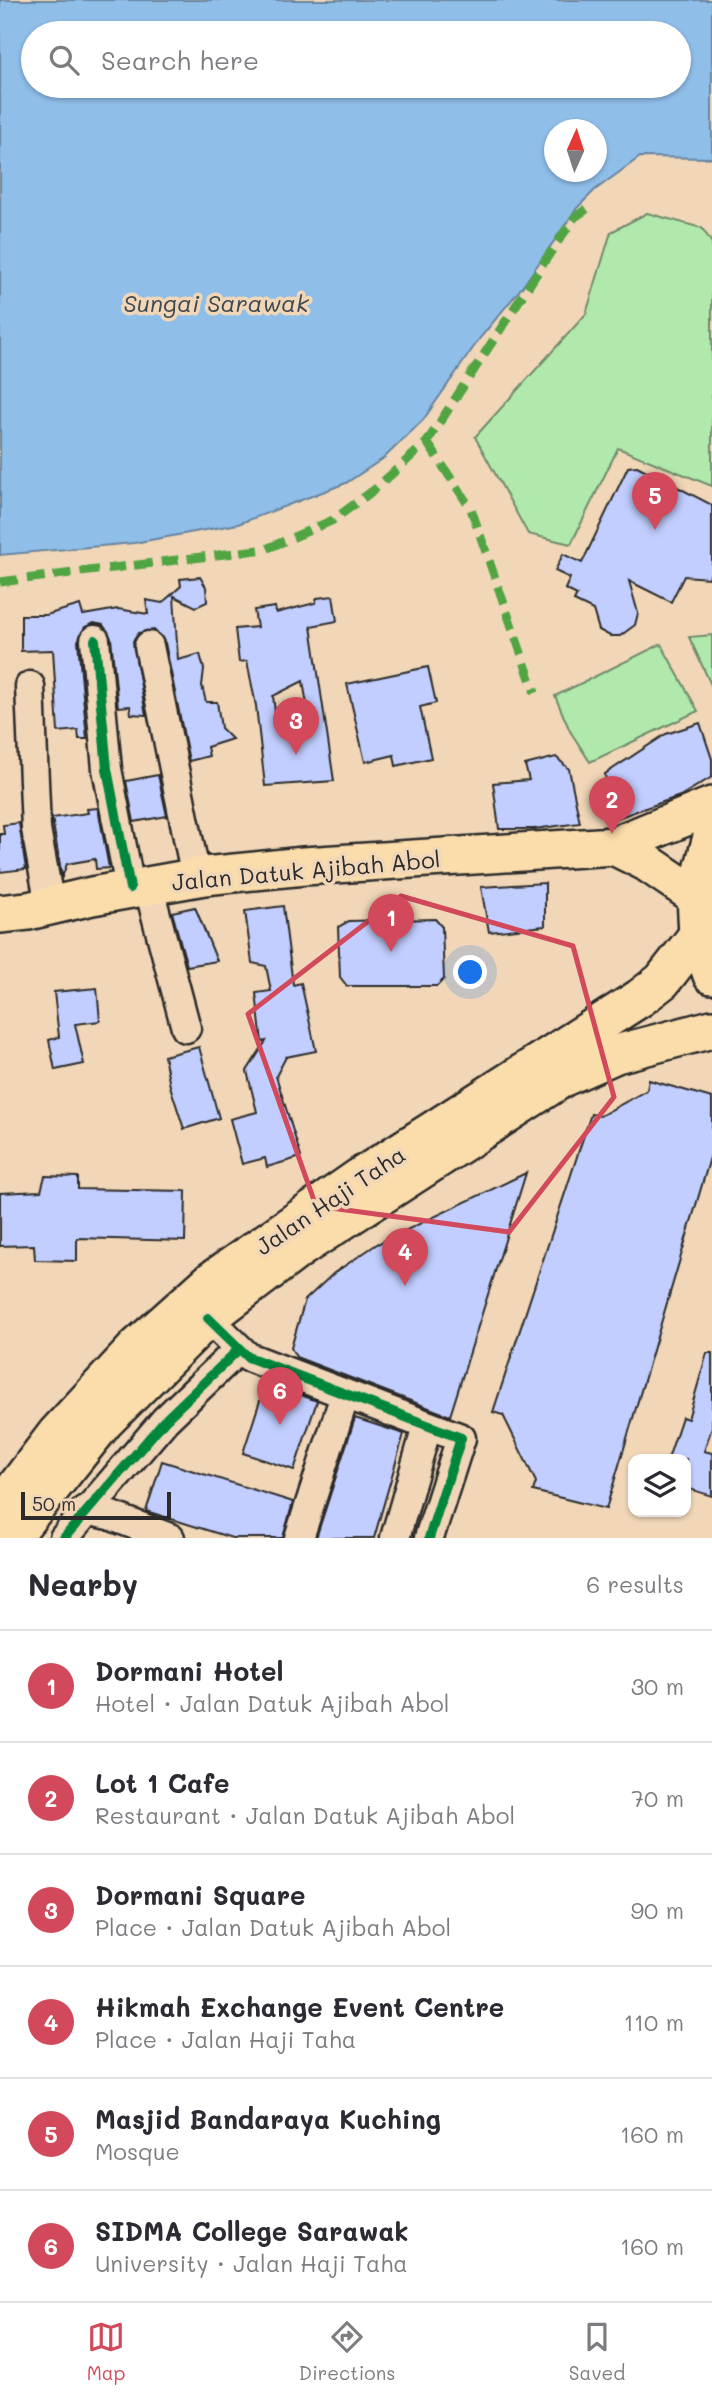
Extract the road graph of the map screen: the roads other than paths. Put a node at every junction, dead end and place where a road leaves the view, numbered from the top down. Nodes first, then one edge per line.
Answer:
1 (95, 640) dead end
2 (149, 646) dead end
3 (30, 686) dead end
4 (712, 806) edge
5 (712, 837) edge
6 (614, 846) junction
7 (197, 877) junction
8 (139, 886) junction
9 (696, 896) junction
10 (51, 906) junction
11 (0, 914) edge
12 (698, 935) junction
13 (712, 975) edge
14 (186, 1028) dead end
15 (712, 1029) edge
16 (208, 1318) junction
17 (238, 1350) junction
18 (345, 1395) junction
19 (427, 1427) junction
20 (0, 1508) edge
21 (85, 1510) junction
22 (10, 1538) edge
23 (64, 1538) edge
24 (170, 1538) edge
25 (299, 1538) edge
26 (395, 1538) edge
27 (429, 1538) edge

1 - 8 street
2 - 7 street
3 - 10 street
4 - 6 main road, Jalan Datuk Ajibah Abol
5 - 9 main road
6 - 7 main road, Jalan Datuk Ajibah Abol
6 - 9 main road
7 - 8 main road, Jalan Datuk Ajibah Abol
8 - 10 main road, Jalan Datuk Ajibah Abol
8 - 14 street
9 - 12 main road
10 - 11 main road, Jalan Datuk Ajibah Abol
12 - 13 main road
12 - 20 main road, Jalan Haji Taha
15 - 16 main road, Jalan Haji Taha
16 - 17 street
16 - 22 main road, Jalan Haji Taha
17 - 18 street
17 - 21 street
18 - 19 street
18 - 25 street
19 - 26 street
19 - 27 street
21 - 23 street
21 - 24 street

